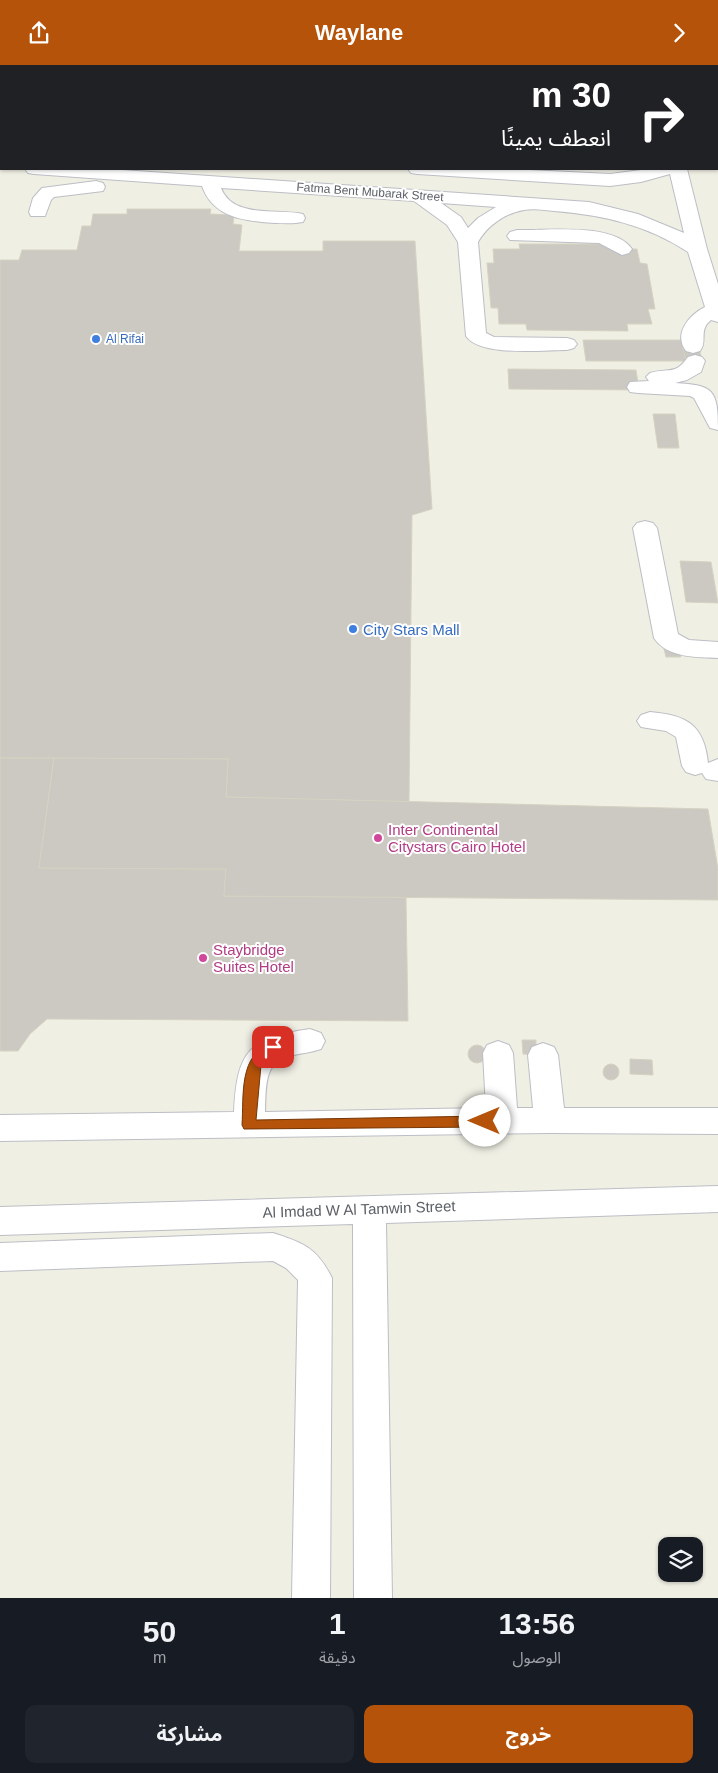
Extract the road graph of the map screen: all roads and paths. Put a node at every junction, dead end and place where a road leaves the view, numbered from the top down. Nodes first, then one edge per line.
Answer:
1 (50, 170) edge
2 (435, 170) edge
3 (665, 170) edge
4 (678, 170) edge
5 (159, 177) junction
6 (210, 181) junction
7 (417, 195) junction
8 (531, 203) junction
9 (570, 206) junction
10 (38, 212) dead end
11 (296, 214) dead end
12 (517, 236) dead end
13 (539, 236) junction
14 (576, 236) junction
15 (468, 241) junction
16 (622, 249) dead end
17 (697, 249) junction
18 (717, 313) edge
19 (567, 344) dead end
20 (718, 423) edge
21 (645, 528) dead end
22 (718, 650) edge
23 (650, 721) dead end
24 (709, 769) edge
25 (310, 1041) dead end
26 (498, 1053) dead end
27 (543, 1055) dead end
28 (550, 1120) junction
29 (502, 1121) junction
30 (718, 1121) edge
31 (249, 1125) junction
32 (0, 1128) edge
33 (718, 1199) edge
34 (369, 1209) junction
35 (0, 1221) edge
36 (0, 1257) edge
37 (311, 1598) edge
38 (373, 1598) edge

1 - 5 street, Fatma Bent Mubarak Street
2 - 3 street, Fatma Bent Mubarak Street
4 - 17 street
5 - 6 street, Fatma Bent Mubarak Street
5 - 10 street
6 - 7 street, Fatma Bent Mubarak Street
6 - 11 street
7 - 8 street, Fatma Bent Mubarak Street
7 - 15 street
8 - 9 street, Fatma Bent Mubarak Street
8 - 13 street
8 - 15 street
9 - 14 street
9 - 17 street, Fatma Bent Mubarak Street
12 - 13 street
13 - 14 street
14 - 16 street
15 - 19 street
17 - 18 street
18 - 20 street
21 - 22 street
23 - 24 street
25 - 31 street
26 - 29 street
27 - 28 street
28 - 29 street
28 - 30 street
29 - 31 street
31 - 32 street
33 - 34 street, Al Imdad W Al Tamwin Street
34 - 35 street, Al Imdad W Al Tamwin Street
34 - 38 street
36 - 37 street

